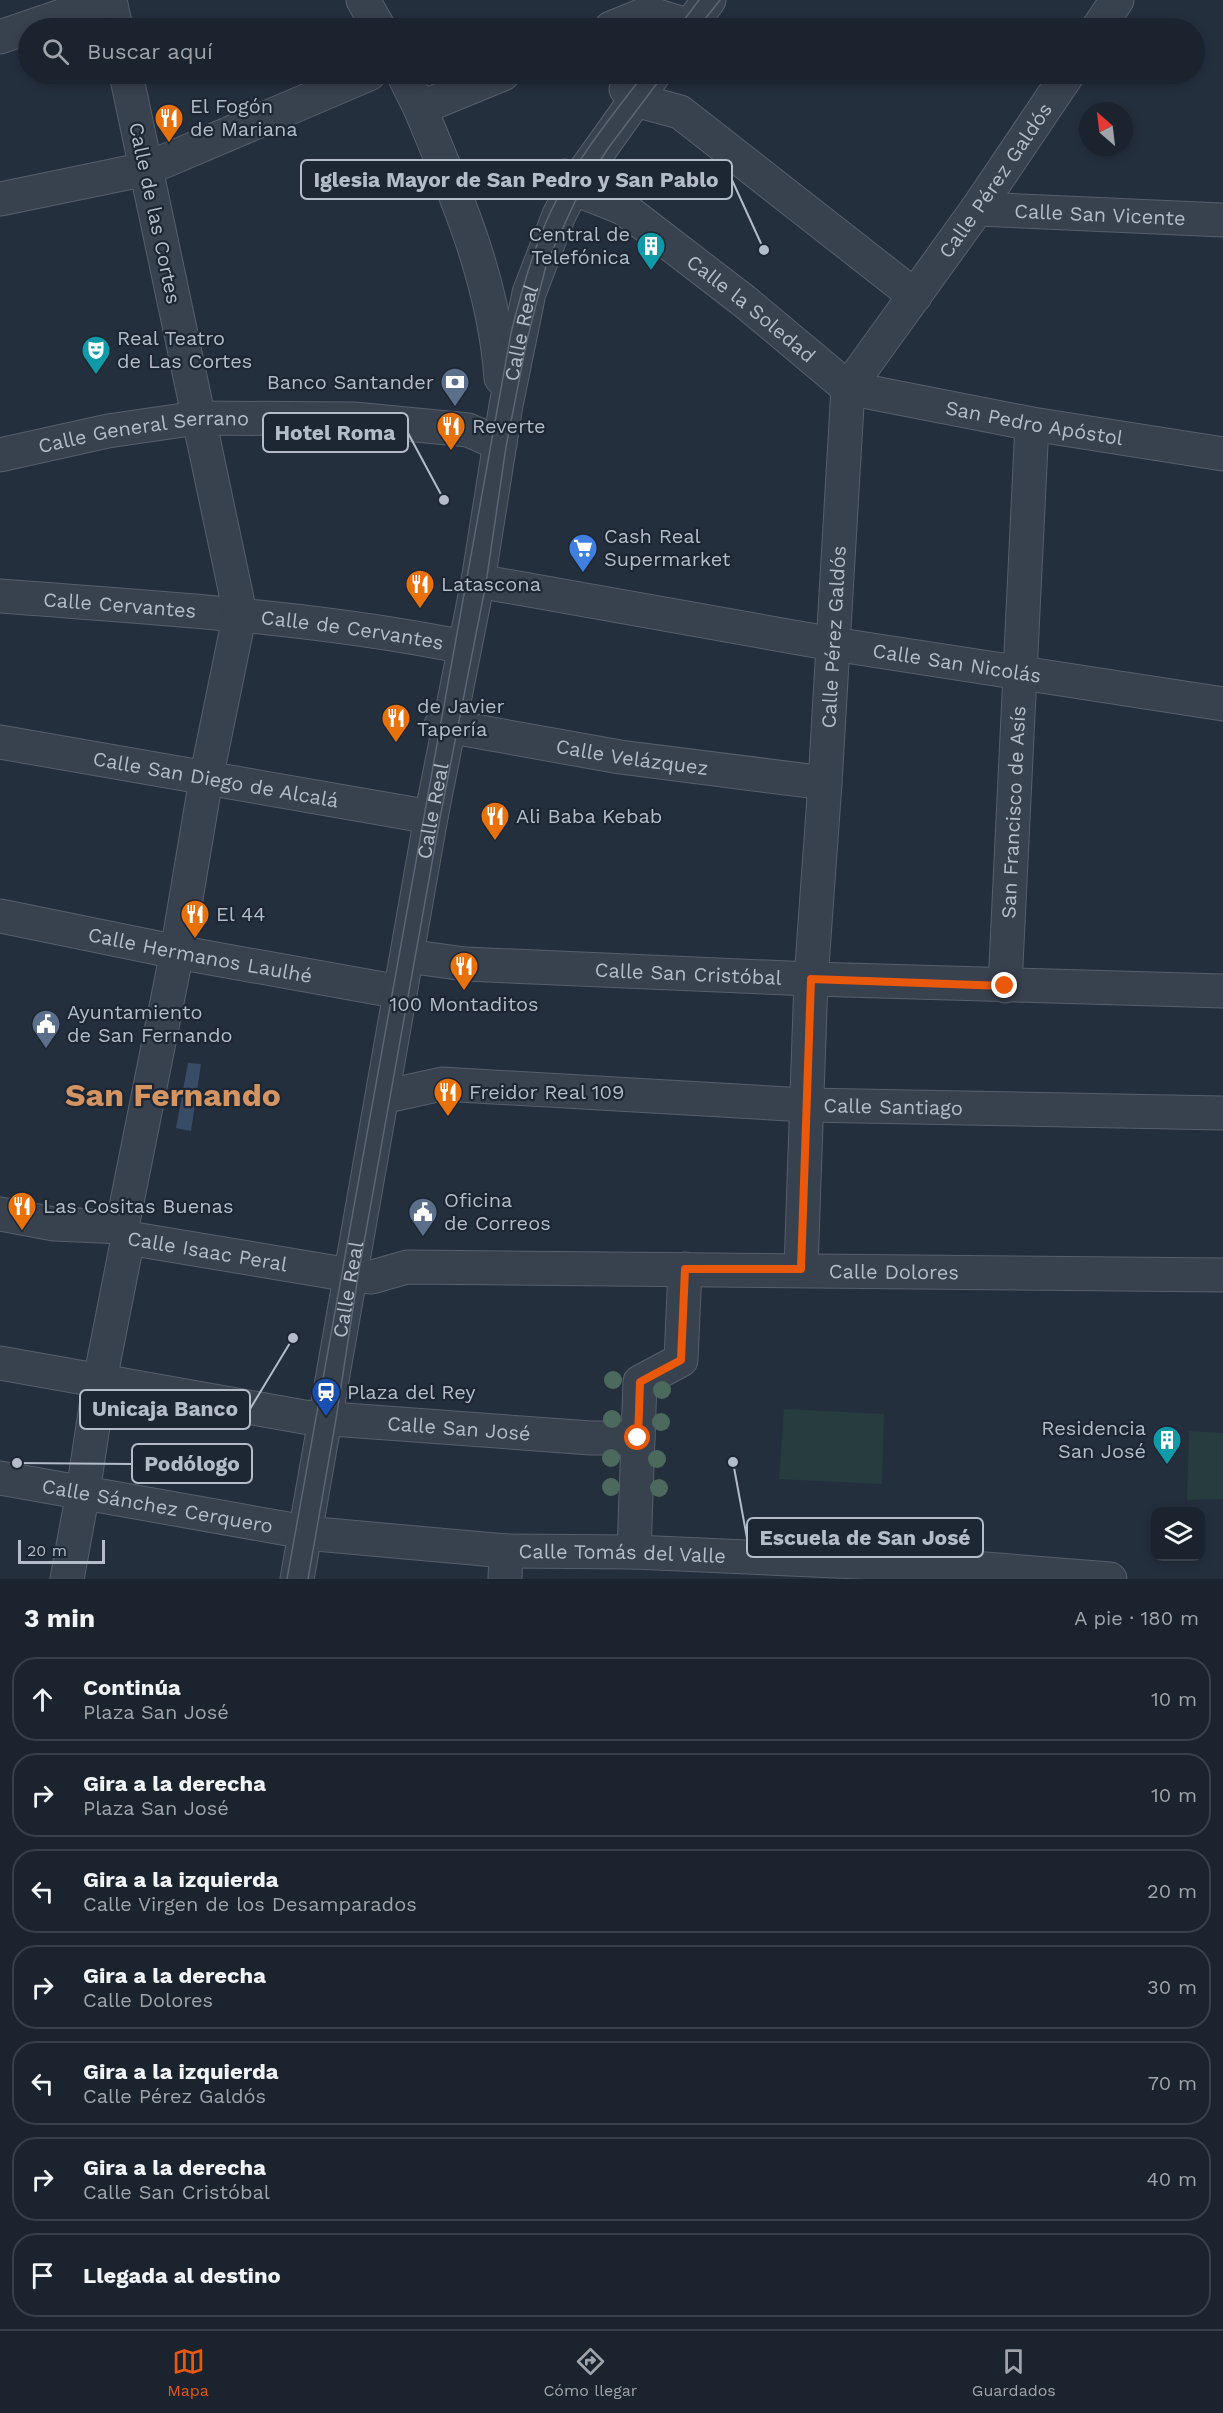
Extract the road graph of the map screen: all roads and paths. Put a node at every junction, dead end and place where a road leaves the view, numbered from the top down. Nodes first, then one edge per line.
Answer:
1 (109, 0) edge
2 (363, 0) edge
3 (709, 0) edge
4 (1117, 0) edge
5 (56, 18) edge
6 (114, 18) edge
7 (373, 18) edge
8 (636, 18) edge
9 (667, 18) edge
10 (696, 18) edge
11 (1105, 18) edge
12 (18, 31) edge
13 (0, 37) edge
14 (128, 84) edge
15 (346, 84) edge
16 (408, 84) edge
17 (479, 84) edge
18 (1061, 84) edge
19 (639, 86) edge
20 (420, 108) junction
21 (146, 169) junction
22 (569, 181) junction
23 (0, 199) edge
24 (977, 209) junction
25 (1223, 220) edge
26 (915, 296) junction
27 (848, 388) junction
28 (506, 405) junction
29 (198, 418) junction
30 (1032, 424) junction
31 (500, 444) junction
32 (1223, 454) edge
33 (0, 456) edge
34 (478, 581) junction
35 (0, 596) edge
36 (240, 613) junction
37 (833, 644) junction
38 (464, 647) junction
39 (1020, 673) junction
40 (1223, 704) edge
41 (445, 726) junction
42 (0, 742) edge
43 (206, 779) junction
44 (825, 783) junction
45 (432, 817) junction
46 (0, 916) edge
47 (177, 952) junction
48 (407, 956) junction
49 (811, 979) junction
50 (1005, 986) junction
51 (1223, 991) edge
52 (400, 992) junction
53 (383, 1094) junction
54 (806, 1105) junction
55 (1223, 1113) edge
56 (0, 1214) edge
57 (125, 1233) junction
58 (685, 1269) junction
59 (801, 1269) junction
60 (350, 1275) junction
61 (1223, 1275) edge
62 (0, 1363) edge
63 (100, 1380) junction
64 (326, 1418) junction
65 (638, 1438) junction
66 (0, 1478) edge
67 (83, 1492) junction
68 (310, 1533) junction
69 (634, 1552) junction
70 (506, 1565) edge
71 (672, 1566) edge
72 (67, 1579) edge
73 (297, 1579) edge
74 (1110, 1579) edge

1 - 5 street
1 - 6 street
2 - 7 street
3 - 10 street
4 - 11 street
8 - 9 street
12 - 13 street
14 - 21 street, Calle de las Cortes
15 - 21 street
16 - 20 street
17 - 20 street
18 - 24 street, Calle Pérez Galdós
19 - 22 street, Calle Real
19 - 26 street
20 - 28 street
21 - 23 street
21 - 29 street, Calle de las Cortes
22 - 27 street, Calle la Soledad
22 - 28 street, Calle Real
24 - 25 street, Calle San Vicente
24 - 26 street, Calle Pérez Galdós
26 - 27 street, Calle Pérez Galdós
27 - 30 street, San Pedro Apóstol
27 - 37 street, Calle Pérez Galdós
28 - 31 street, Calle Real
29 - 31 street, Calle General Serrano
29 - 33 street, Calle General Serrano
29 - 36 street, Calle de las Cortes
30 - 32 street, San Pedro Apóstol
30 - 39 street, San Francisco de Asís
31 - 34 street, Calle Real
34 - 37 street, Calle San Nicolás
34 - 38 street, Calle Real
35 - 36 street, Calle Cervantes
36 - 38 street, Calle de Cervantes
36 - 43 street, Calle de las Cortes
37 - 39 street, Calle San Nicolás
37 - 44 street, Calle Pérez Galdós
38 - 41 street, Calle Real
39 - 40 street, Calle San Nicolás
39 - 50 street, San Francisco de Asís
41 - 44 street, Calle Velázquez
41 - 45 street, Calle Real
42 - 43 street, Calle San Diego de Alcalá
43 - 45 street, Calle San Diego de Alcalá
43 - 47 street, Calle de las Cortes
44 - 49 street, Calle Pérez Galdós
45 - 48 street, Calle Real
46 - 47 street, Calle Hermanos Laulhé
47 - 52 street, Calle Hermanos Laulhé
47 - 57 street
48 - 49 street, Calle San Cristóbal
48 - 52 street, Calle Real
49 - 50 street, Calle San Cristóbal
49 - 54 street, Calle Pérez Galdós
50 - 51 street, Calle San Cristóbal
52 - 53 street, Calle Real
53 - 54 street, Calle Santiago
53 - 60 street, Calle Real
54 - 55 street, Calle Santiago
54 - 59 street, Calle Pérez Galdós
56 - 57 street, Calle Isaac Peral
57 - 60 street, Calle Isaac Peral
57 - 63 street
58 - 59 street, Calle Dolores
58 - 60 street, Calle Dolores
58 - 65 street
59 - 61 street, Calle Dolores
60 - 64 street, Calle Real
62 - 63 street, Calle San José
63 - 64 street, Calle San José
63 - 67 street
64 - 65 street, Calle San José
64 - 68 street, Calle Real
65 - 69 street
66 - 67 street, Calle Sánchez Cerquero
67 - 68 street, Calle Sánchez Cerquero
67 - 72 street
68 - 70 street, Calle Tomás del Valle
68 - 73 street, Calle Real
69 - 70 street, Calle Tomás del Valle
69 - 71 street, Calle Tomás del Valle
71 - 74 street, Calle Tomás del Valle

